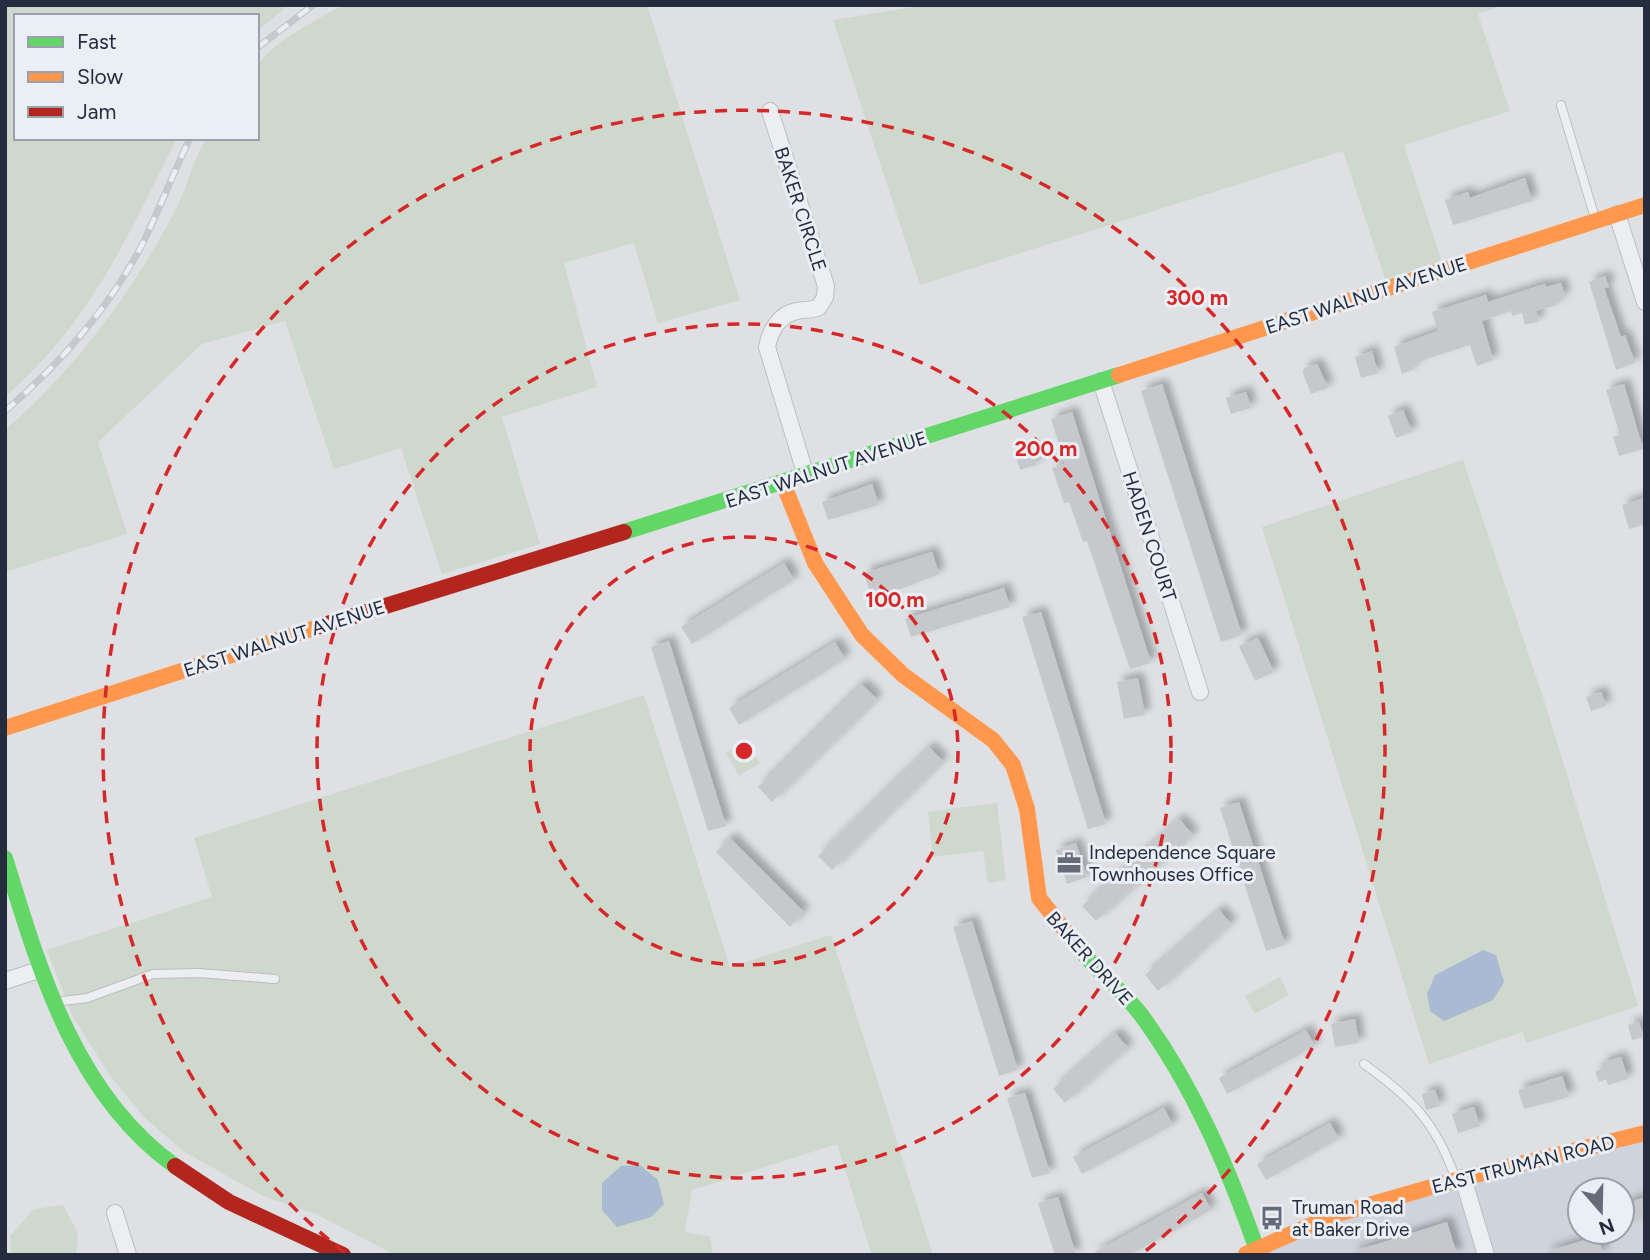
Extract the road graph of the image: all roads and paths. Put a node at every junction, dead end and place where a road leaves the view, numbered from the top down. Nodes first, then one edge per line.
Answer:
1 (1561, 105) dead end
2 (770, 111) dead end
3 (1645, 205) edge
4 (1617, 214) junction
5 (1595, 221) junction
6 (1645, 302) edge
7 (1101, 381) junction
8 (806, 476) junction
9 (783, 483) junction
10 (1200, 692) dead end
11 (5, 728) edge
12 (5, 858) edge
13 (39, 970) junction
14 (275, 979) dead end
15 (5, 981) edge
16 (52, 1002) junction
17 (1364, 1065) dead end
18 (1645, 1133) edge
19 (1459, 1179) junction
20 (115, 1213) dead end
21 (313, 1241) junction
22 (1250, 1251) edge
23 (128, 1255) edge
24 (300, 1255) edge
25 (343, 1255) edge
26 (1486, 1255) edge

1 - 5 lane
2 - 8 street, BAKER CIRCLE
3 - 4 street, EAST WALNUT AVENUE
4 - 5 street, EAST WALNUT AVENUE
4 - 6 street
5 - 7 street, EAST WALNUT AVENUE
7 - 8 street, EAST WALNUT AVENUE
7 - 10 street, HADEN COURT
8 - 9 street, EAST WALNUT AVENUE
9 - 11 street, EAST WALNUT AVENUE
9 - 22 street, BAKER DRIVE
12 - 13 street
13 - 15 street
13 - 16 street
14 - 16 lane
16 - 21 street
17 - 19 lane
18 - 19 street, EAST TRUMAN ROAD
19 - 22 street, EAST TRUMAN ROAD
19 - 26 street
20 - 23 street
21 - 24 street
21 - 25 street

